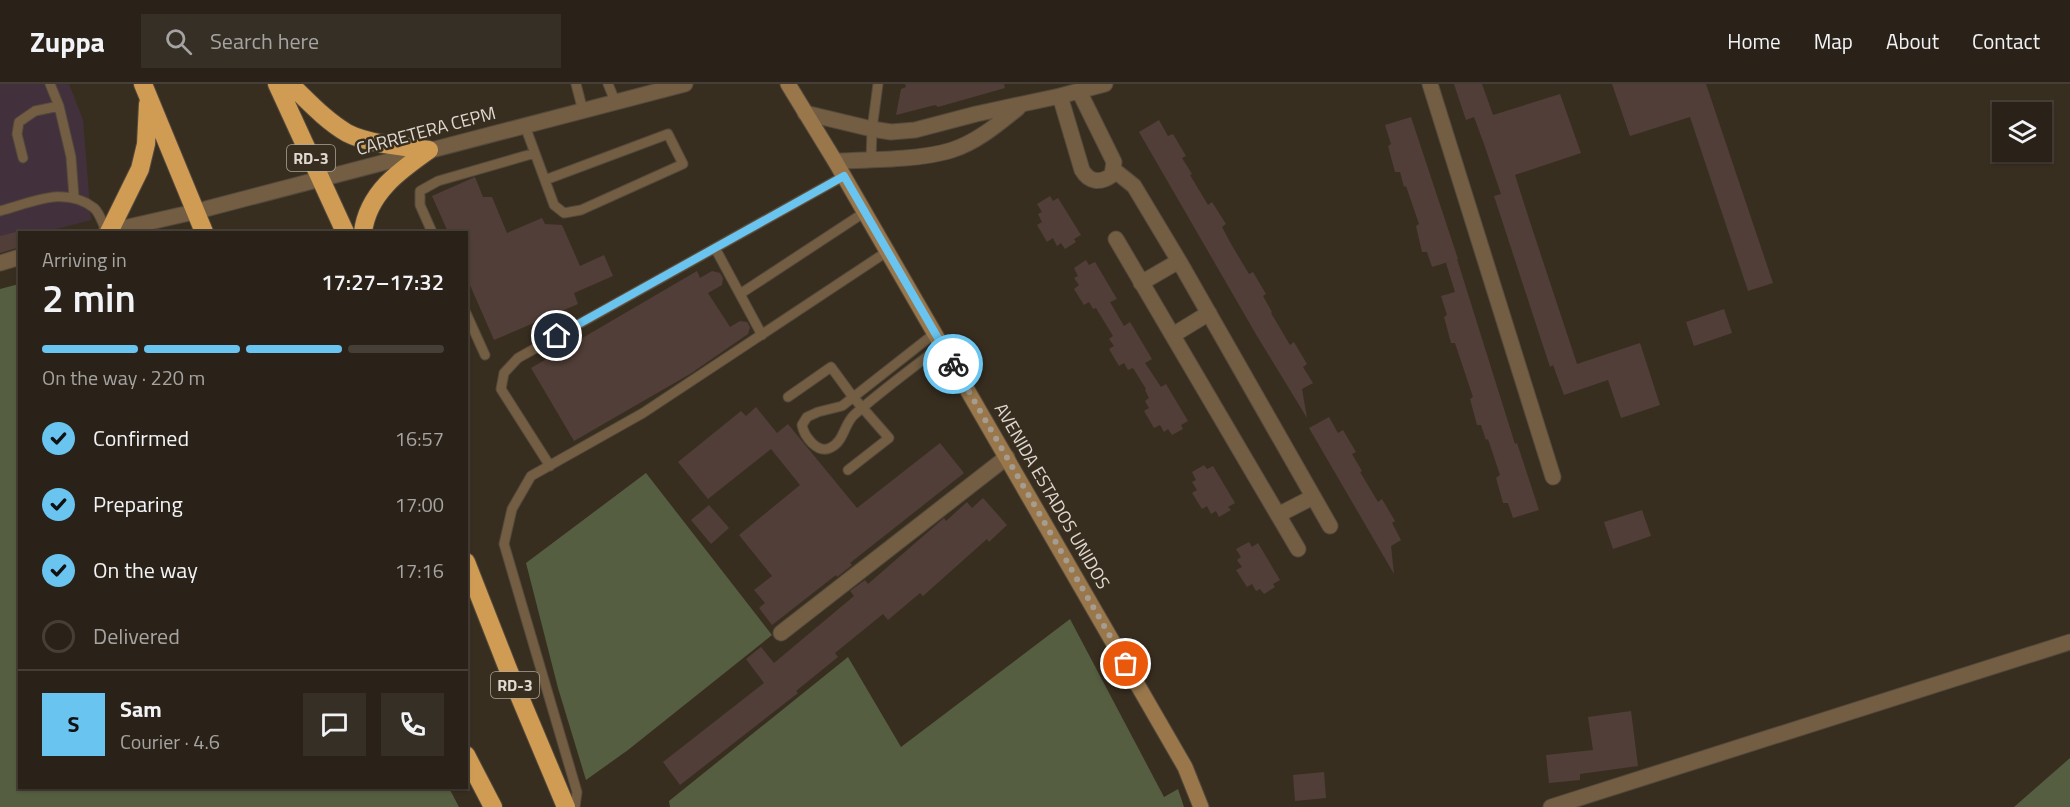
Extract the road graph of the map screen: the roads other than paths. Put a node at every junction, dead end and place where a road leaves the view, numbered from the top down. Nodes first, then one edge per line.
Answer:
1 (50, 84) edge
2 (277, 84) edge
3 (290, 84) edge
4 (576, 84) edge
5 (608, 84) edge
6 (685, 84) edge
7 (788, 84) edge
8 (878, 84) edge
9 (1103, 84) edge
10 (1430, 84) edge
11 (146, 91) edge
12 (1079, 91) junction
13 (1060, 96) junction
14 (615, 101) junction
15 (59, 106) junction
16 (1021, 106) junction
17 (584, 111) junction
18 (805, 113) junction
19 (525, 126) junction
20 (872, 129) junction
21 (915, 130) junction
22 (429, 150) junction
23 (535, 153) junction
24 (920, 155) junction
25 (23, 158) dead end
26 (871, 160) junction
27 (835, 161) junction
28 (1114, 170) junction
29 (844, 176) junction
30 (321, 179) junction
31 (545, 180) junction
32 (74, 196) junction
33 (0, 211) edge
34 (194, 212) junction
35 (865, 212) junction
36 (107, 231) edge
37 (109, 231) edge
38 (112, 231) edge
39 (204, 231) edge
40 (345, 231) edge
41 (363, 231) edge
42 (432, 231) edge
43 (1116, 239) dead end
44 (715, 248) junction
45 (888, 251) junction
46 (18, 258) edge
47 (1179, 261) junction
48 (0, 263) edge
49 (1141, 283) junction
50 (740, 294) junction
51 (1209, 313) junction
52 (468, 317) edge
53 (762, 335) junction
54 (1173, 336) junction
55 (939, 339) junction
56 (485, 355) dead end
57 (788, 397) dead end
58 (853, 397) junction
59 (863, 408) junction
60 (1007, 457) junction
61 (550, 465) junction
62 (848, 470) dead end
63 (1553, 477) dead end
64 (1313, 496) junction
65 (1278, 515) junction
66 (1330, 526) dead end
67 (1298, 549) dead end
68 (468, 567) edge
69 (781, 633) dead end
70 (2070, 642) edge
71 (468, 758) edge
72 (493, 807) edge
73 (566, 807) edge
74 (575, 807) edge
75 (1201, 807) edge
76 (1551, 807) edge

1 - 15 lane
2 - 30 highway, RD-3
3 - 22 highway
4 - 17 lane
5 - 14 lane
6 - 14 street, CARRETERA CEPM
7 - 18 street, AVENIDA ESTADOS UNIDOS
8 - 20 lane
9 - 12 street
10 - 63 street
11 - 34 highway
11 - 37 highway
12 - 13 street
12 - 28 street
13 - 16 street
13 - 28 street
14 - 17 street, CARRETERA CEPM
15 - 25 lane
15 - 32 lane
16 - 21 street
16 - 24 street
17 - 19 street, CARRETERA CEPM
18 - 20 street
18 - 27 street, AVENIDA ESTADOS UNIDOS
19 - 22 street, CARRETERA CEPM
19 - 23 lane
20 - 21 street
20 - 26 lane
21 - 24 street
22 - 30 street, CARRETERA CEPM
22 - 41 highway
23 - 31 lane
23 - 42 lane
24 - 26 street
26 - 27 street
27 - 29 street, AVENIDA ESTADOS UNIDOS
28 - 47 street
29 - 35 street, AVENIDA ESTADOS UNIDOS
29 - 44 lane
30 - 34 street, CARRETERA CEPM
30 - 40 highway, RD-3
31 - 31 lane
32 - 33 lane
32 - 36 lane
34 - 38 street, CARRETERA CEPM
34 - 39 highway
35 - 45 street, AVENIDA ESTADOS UNIDOS
35 - 50 lane
43 - 49 street
44 - 50 lane
44 - 61 lane
45 - 53 lane
45 - 55 street, AVENIDA ESTADOS UNIDOS
46 - 48 street
47 - 49 street
47 - 51 street
49 - 54 street
50 - 53 lane
51 - 54 street
51 - 64 street
52 - 56 lane
53 - 61 lane
54 - 65 street
55 - 58 lane
55 - 59 lane
55 - 60 street, AVENIDA ESTADOS UNIDOS
57 - 58 lane
58 - 59 lane
58 - 59 lane
59 - 62 lane
60 - 69 street
60 - 75 street, AVENIDA ESTADOS UNIDOS
61 - 74 lane
64 - 65 street
64 - 66 street
65 - 67 street
68 - 73 highway, RD-3
70 - 76 street
71 - 72 highway

